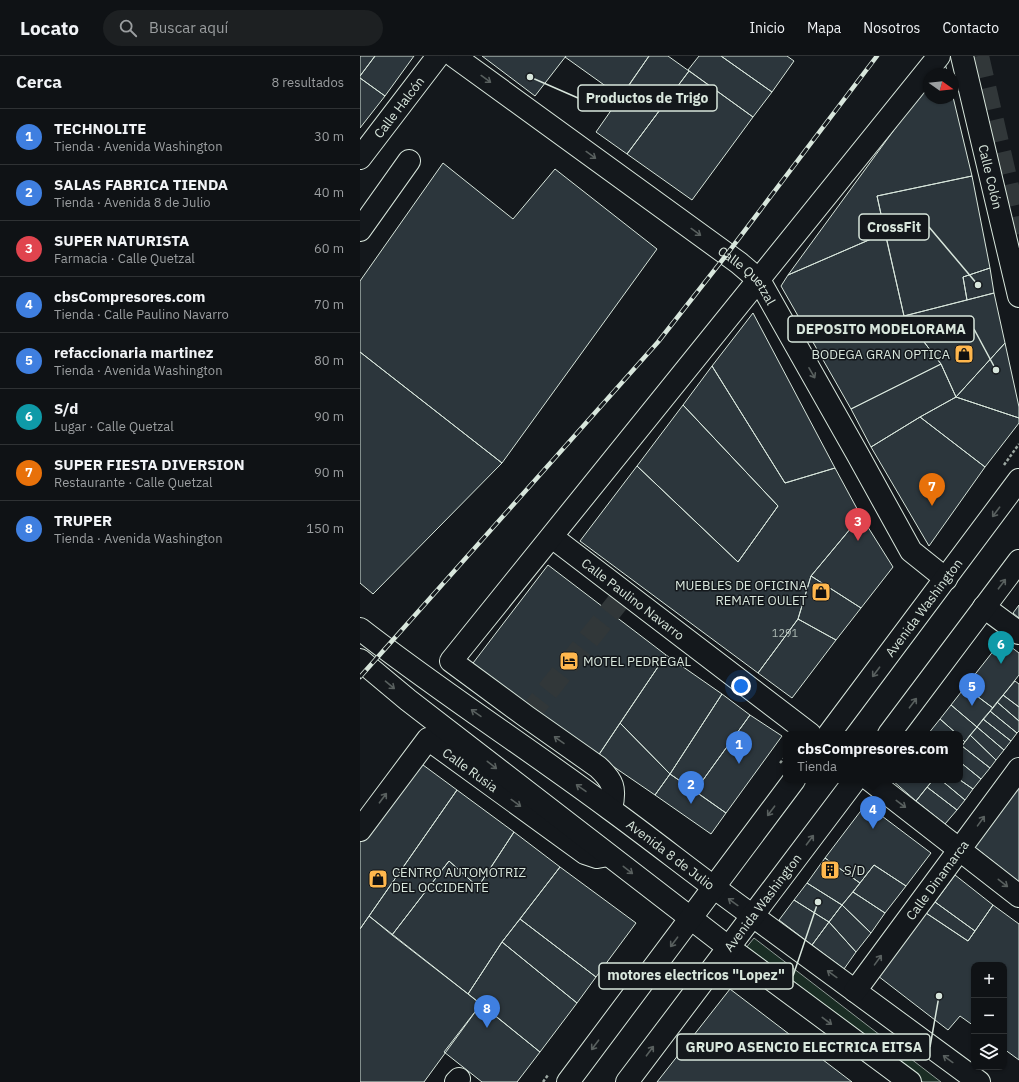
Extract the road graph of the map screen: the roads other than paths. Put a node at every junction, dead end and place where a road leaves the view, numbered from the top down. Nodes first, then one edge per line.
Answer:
1 (438, 56) edge
2 (454, 56) edge
3 (939, 56) edge
4 (962, 56) edge
5 (360, 158) edge
6 (409, 162) dead end
7 (360, 230) edge
8 (759, 280) junction
9 (1019, 296) edge
10 (1019, 480) edge
11 (552, 536) junction
12 (1019, 561) edge
13 (946, 579) junction
14 (984, 607) junction
15 (360, 629) edge
16 (1019, 633) edge
17 (360, 660) edge
18 (806, 731) edge
19 (831, 731) edge
20 (891, 731) edge
21 (1019, 769) edge
22 (792, 783) edge
23 (853, 783) edge
24 (874, 783) edge
25 (611, 809) junction
26 (360, 830) edge
27 (960, 849) junction
28 (608, 855) junction
29 (713, 888) junction
30 (1019, 896) edge
31 (753, 916) junction
32 (691, 919) junction
33 (728, 947) junction
34 (855, 991) junction
35 (568, 1082) edge
36 (627, 1082) edge
37 (910, 1082) edge
38 (979, 1082) edge

1 - 5 street, Calle Halcón
2 -> 8 street, Calle Quetzal
3 - 8 street
4 - 9 street, Calle Colón
6 - 7 street
8 - 11 street
8 -> 13 street, Calle Quetzal
10 -> 13 street, Avenida Washington
11 - 18 street, Calle Paulino Navarro
25 -> 11 street
14 -> 12 street
13 -> 19 street, Avenida Washington
14 - 16 street
20 -> 14 street
25 -> 15 street, Avenida 8 de Julio
17 -> 28 street
27 -> 21 street, Calle Dinamarca
22 -> 29 street
31 -> 23 street, Avenida Washington
24 -> 27 street
25 - 29 street, Avenida 8 de Julio
26 -> 28 street, Calle Rusia
27 -> 30 street
34 -> 27 street, Calle Dinamarca
28 -> 32 street
31 -> 29 street, Avenida 8 de Julio
29 - 32 street
31 - 33 street, Avenida Washington
34 -> 31 street, Avenida 8 de Julio
32 - 33 street
32 -> 35 street
36 -> 33 street, Avenida Washington
33 -> 37 street
38 -> 34 street, Avenida 8 de Julio

